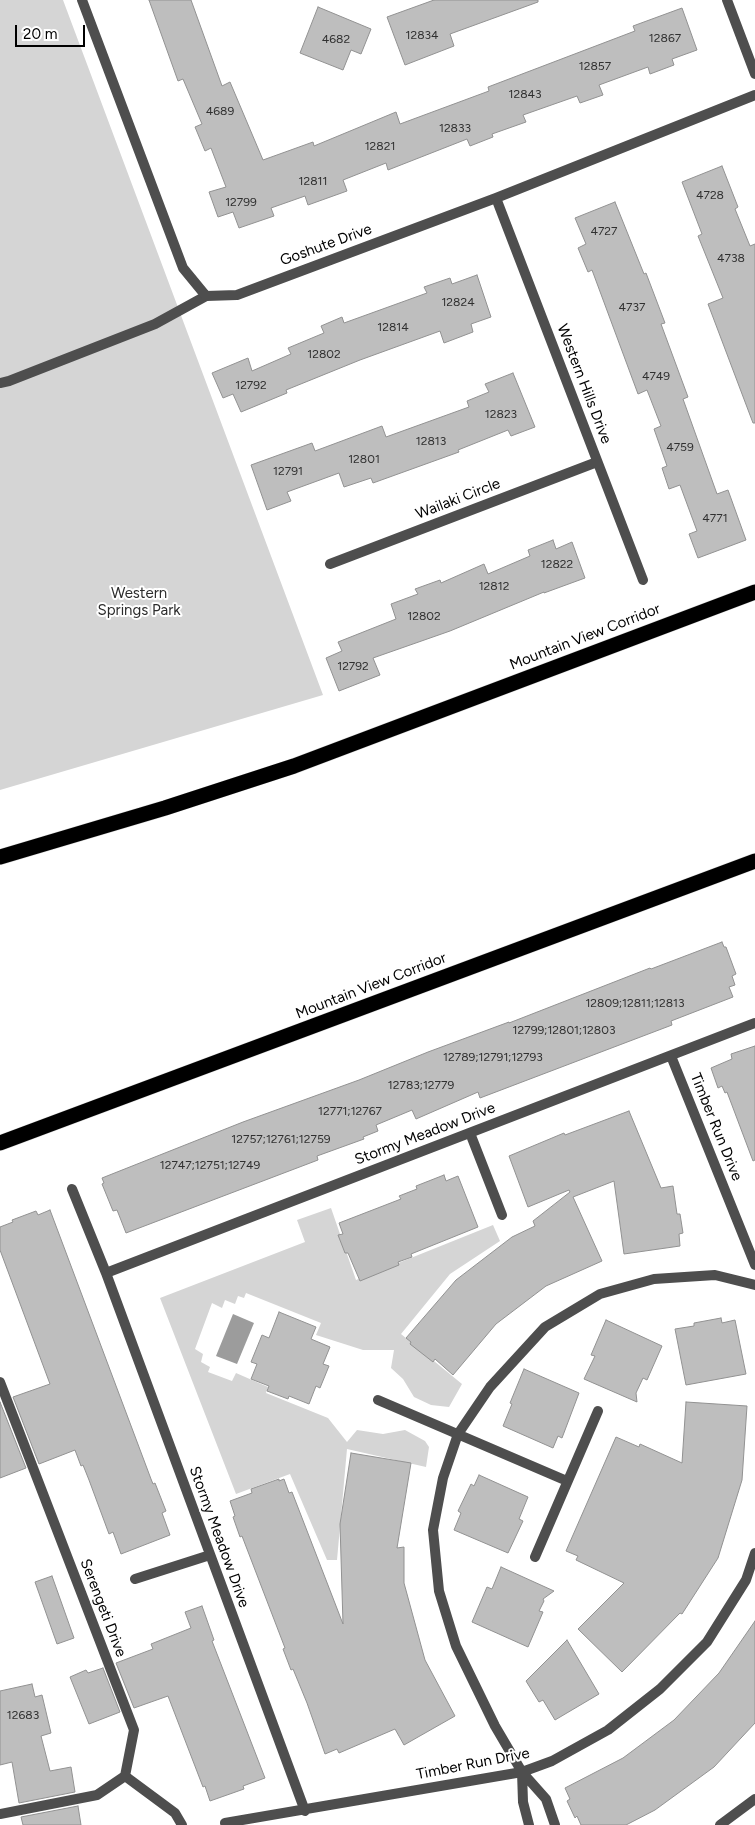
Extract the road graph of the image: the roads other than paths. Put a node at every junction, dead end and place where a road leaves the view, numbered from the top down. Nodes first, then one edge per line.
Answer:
1 (82, 0) edge
2 (727, 0) edge
3 (755, 74) edge
4 (755, 95) edge
5 (496, 198) junction
6 (206, 296) junction
7 (0, 382) edge
8 (597, 462) junction
9 (330, 564) dead end
10 (644, 580) dead end
11 (755, 592) edge
12 (0, 856) edge
13 (755, 861) edge
14 (755, 1023) edge
15 (671, 1056) junction
16 (470, 1133) junction
17 (0, 1143) edge
18 (72, 1189) dead end
19 (502, 1215) dead end
20 (755, 1265) edge
21 (106, 1273) junction
22 (755, 1285) edge
23 (0, 1382) edge
24 (378, 1400) dead end
25 (598, 1411) dead end
26 (458, 1434) junction
27 (567, 1481) junction
28 (755, 1554) edge
29 (210, 1555) junction
30 (535, 1557) dead end
31 (135, 1579) dead end
32 (522, 1772) junction
33 (126, 1776) junction
34 (755, 1799) edge
35 (304, 1810) junction
36 (0, 1814) edge
37 (225, 1823) dead end
38 (182, 1825) edge
39 (530, 1825) edge
40 (555, 1825) edge
41 (720, 1825) edge

1 - 6 street
2 - 3 street
4 - 5 street, Goshute Drive
5 - 6 street, Goshute Drive
5 - 8 street, Western Hills Drive
6 - 7 street
8 - 9 street, Wailaki Circle
8 - 10 street, Western Hills Drive
11 - 12 highway, Mountain View Corridor
13 - 17 highway, Mountain View Corridor
14 - 15 street, Stormy Meadow Drive
15 - 16 street, Stormy Meadow Drive
15 - 20 street, Timber Run Drive
16 - 19 street
16 - 21 street, Stormy Meadow Drive
18 - 21 street, Stormy Meadow Drive
21 - 29 street, Stormy Meadow Drive
22 - 26 street
23 - 33 street, Serengeti Drive
24 - 26 street
25 - 27 street
26 - 27 street
26 - 32 street
27 - 30 street
28 - 32 street, Timber Run Drive
29 - 31 street
29 - 35 street, Stormy Meadow Drive
32 - 35 street, Timber Run Drive
32 - 39 street
32 - 40 street
33 - 36 street
33 - 38 street
34 - 41 street
35 - 37 street, Timber Run Drive

